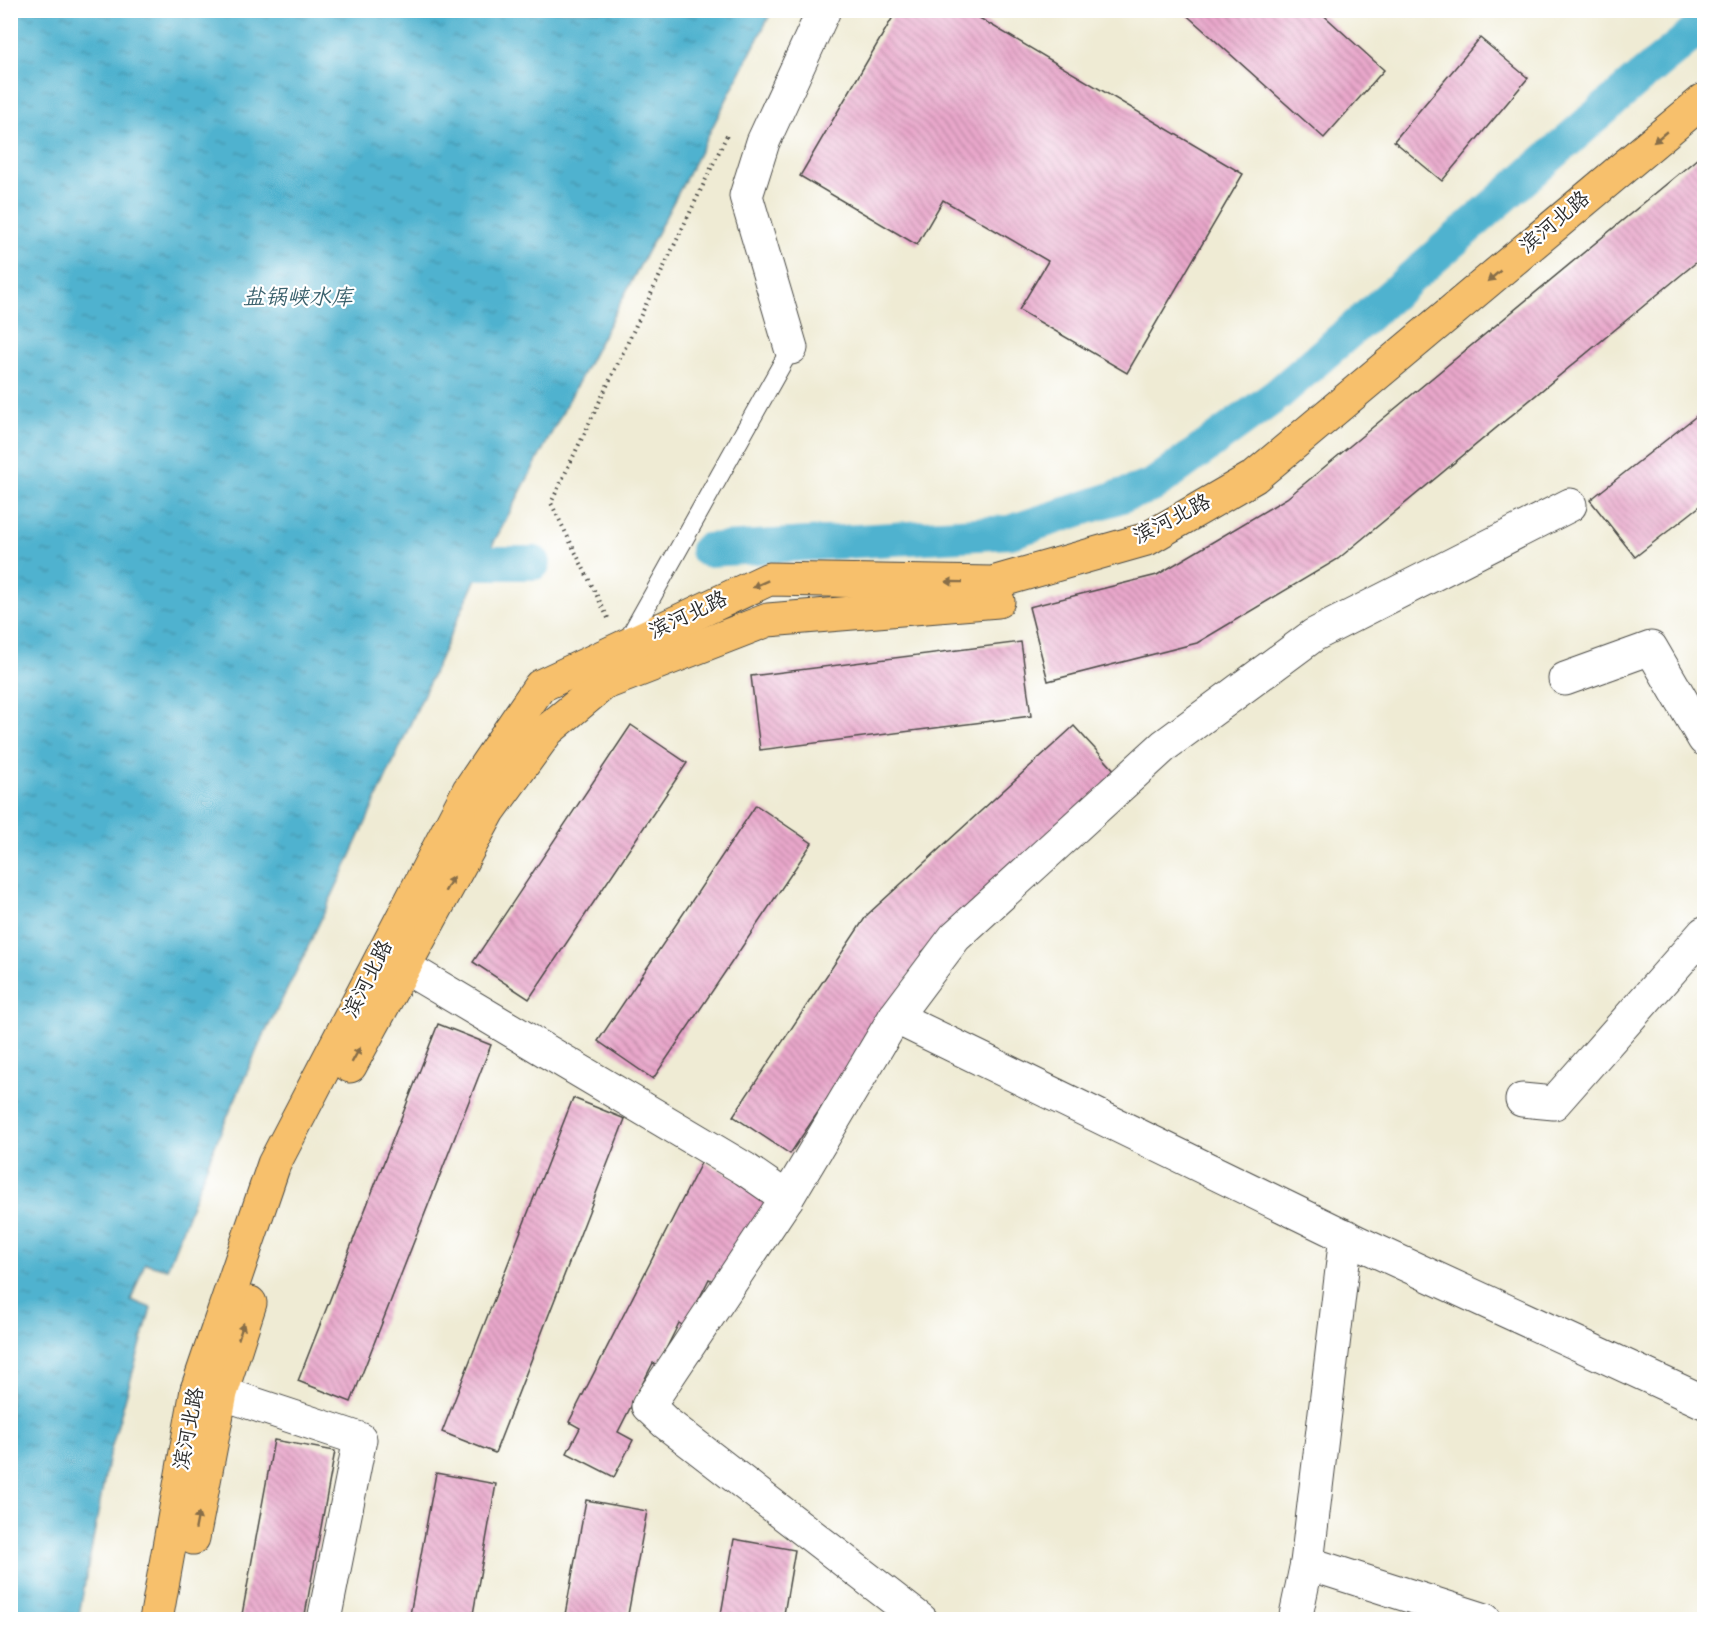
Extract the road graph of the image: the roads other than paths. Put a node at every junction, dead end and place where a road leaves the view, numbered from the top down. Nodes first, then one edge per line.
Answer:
1 (825, 10) edge
2 (1704, 100) edge
3 (1704, 129) edge
4 (791, 348) joint
5 (1570, 506) dead end
6 (623, 648) junction
7 (1565, 679) dead end
8 (603, 684) junction
9 (1704, 739) edge
10 (1704, 933) edge
11 (394, 960) junction
12 (895, 1017) junction
13 (1522, 1100) dead end
14 (787, 1198) junction
15 (1346, 1236) junction
16 (209, 1391) junction
17 (1704, 1401) edge
18 (1306, 1563) junction
19 (156, 1620) edge
20 (178, 1620) edge
21 (324, 1620) edge
22 (921, 1620) edge
23 (1296, 1620) edge
24 (1485, 1620) edge

1 - 4 street
2 -> 6 main road, 滨河北路
3 - 8 main road, 滨河北路
4 - 6 lane
5 - 12 street
6 - 8 lane
6 - 11 main road, 滨河北路
7 - 9 street
11 -> 8 main road, 滨河北路
10 - 13 street
11 - 14 street
11 - 16 main road, 滨河北路
12 - 14 street
12 - 15 street
14 - 22 street
15 - 17 street
15 - 18 street
16 - 19 main road, 滨河北路
20 -> 16 main road, 滨河北路
16 - 21 street
18 - 23 street
18 - 24 street

